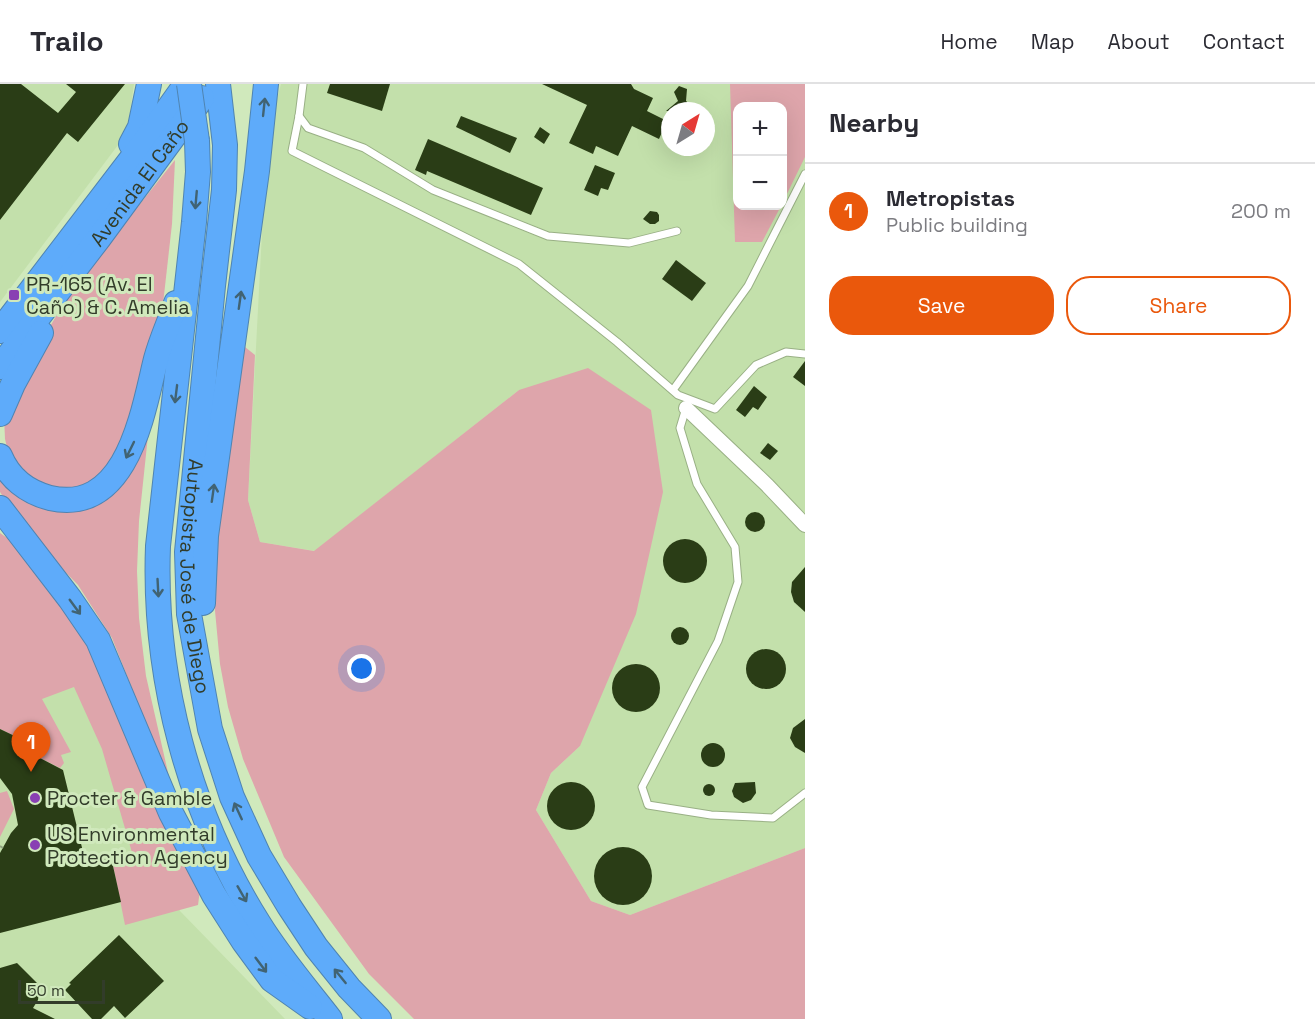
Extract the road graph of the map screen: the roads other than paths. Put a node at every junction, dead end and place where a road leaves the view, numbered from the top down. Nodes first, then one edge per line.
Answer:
1 (149, 84) edge
2 (188, 84) edge
3 (211, 84) edge
4 (218, 84) edge
5 (266, 84) edge
6 (303, 84) edge
7 (299, 117) junction
8 (805, 174) edge
9 (677, 231) dead end
10 (99, 238) junction
11 (52, 263) junction
12 (187, 275) junction
13 (2, 327) edge
14 (805, 354) edge
15 (0, 367) edge
16 (679, 398) junction
17 (0, 414) edge
18 (0, 456) edge
19 (0, 508) edge
20 (805, 525) edge
21 (0, 529) edge
22 (39, 561) junction
23 (198, 656) junction
24 (805, 794) edge
25 (328, 1019) edge
26 (379, 1019) edge

1 - 11 highway
2 - 11 highway, Avenida El Caño
2 -> 12 highway, Autopista José de Diego, bridge
3 - 10 highway, Avenida El Caño
4 - 23 highway, Autopista José de Diego
23 -> 5 highway
6 - 7 lane
7 - 9 lane
7 - 16 lane
8 - 16 lane
10 - 15 highway, Avenida El Caño
10 - 17 highway
11 - 13 highway, Avenida El Caño
12 -> 18 highway
12 -> 25 highway, Autopista José de Diego
14 - 16 lane
16 - 20 street
16 - 24 lane
19 - 22 highway
21 - 22 highway
22 -> 25 highway
26 -> 23 highway, Autopista José de Diego

